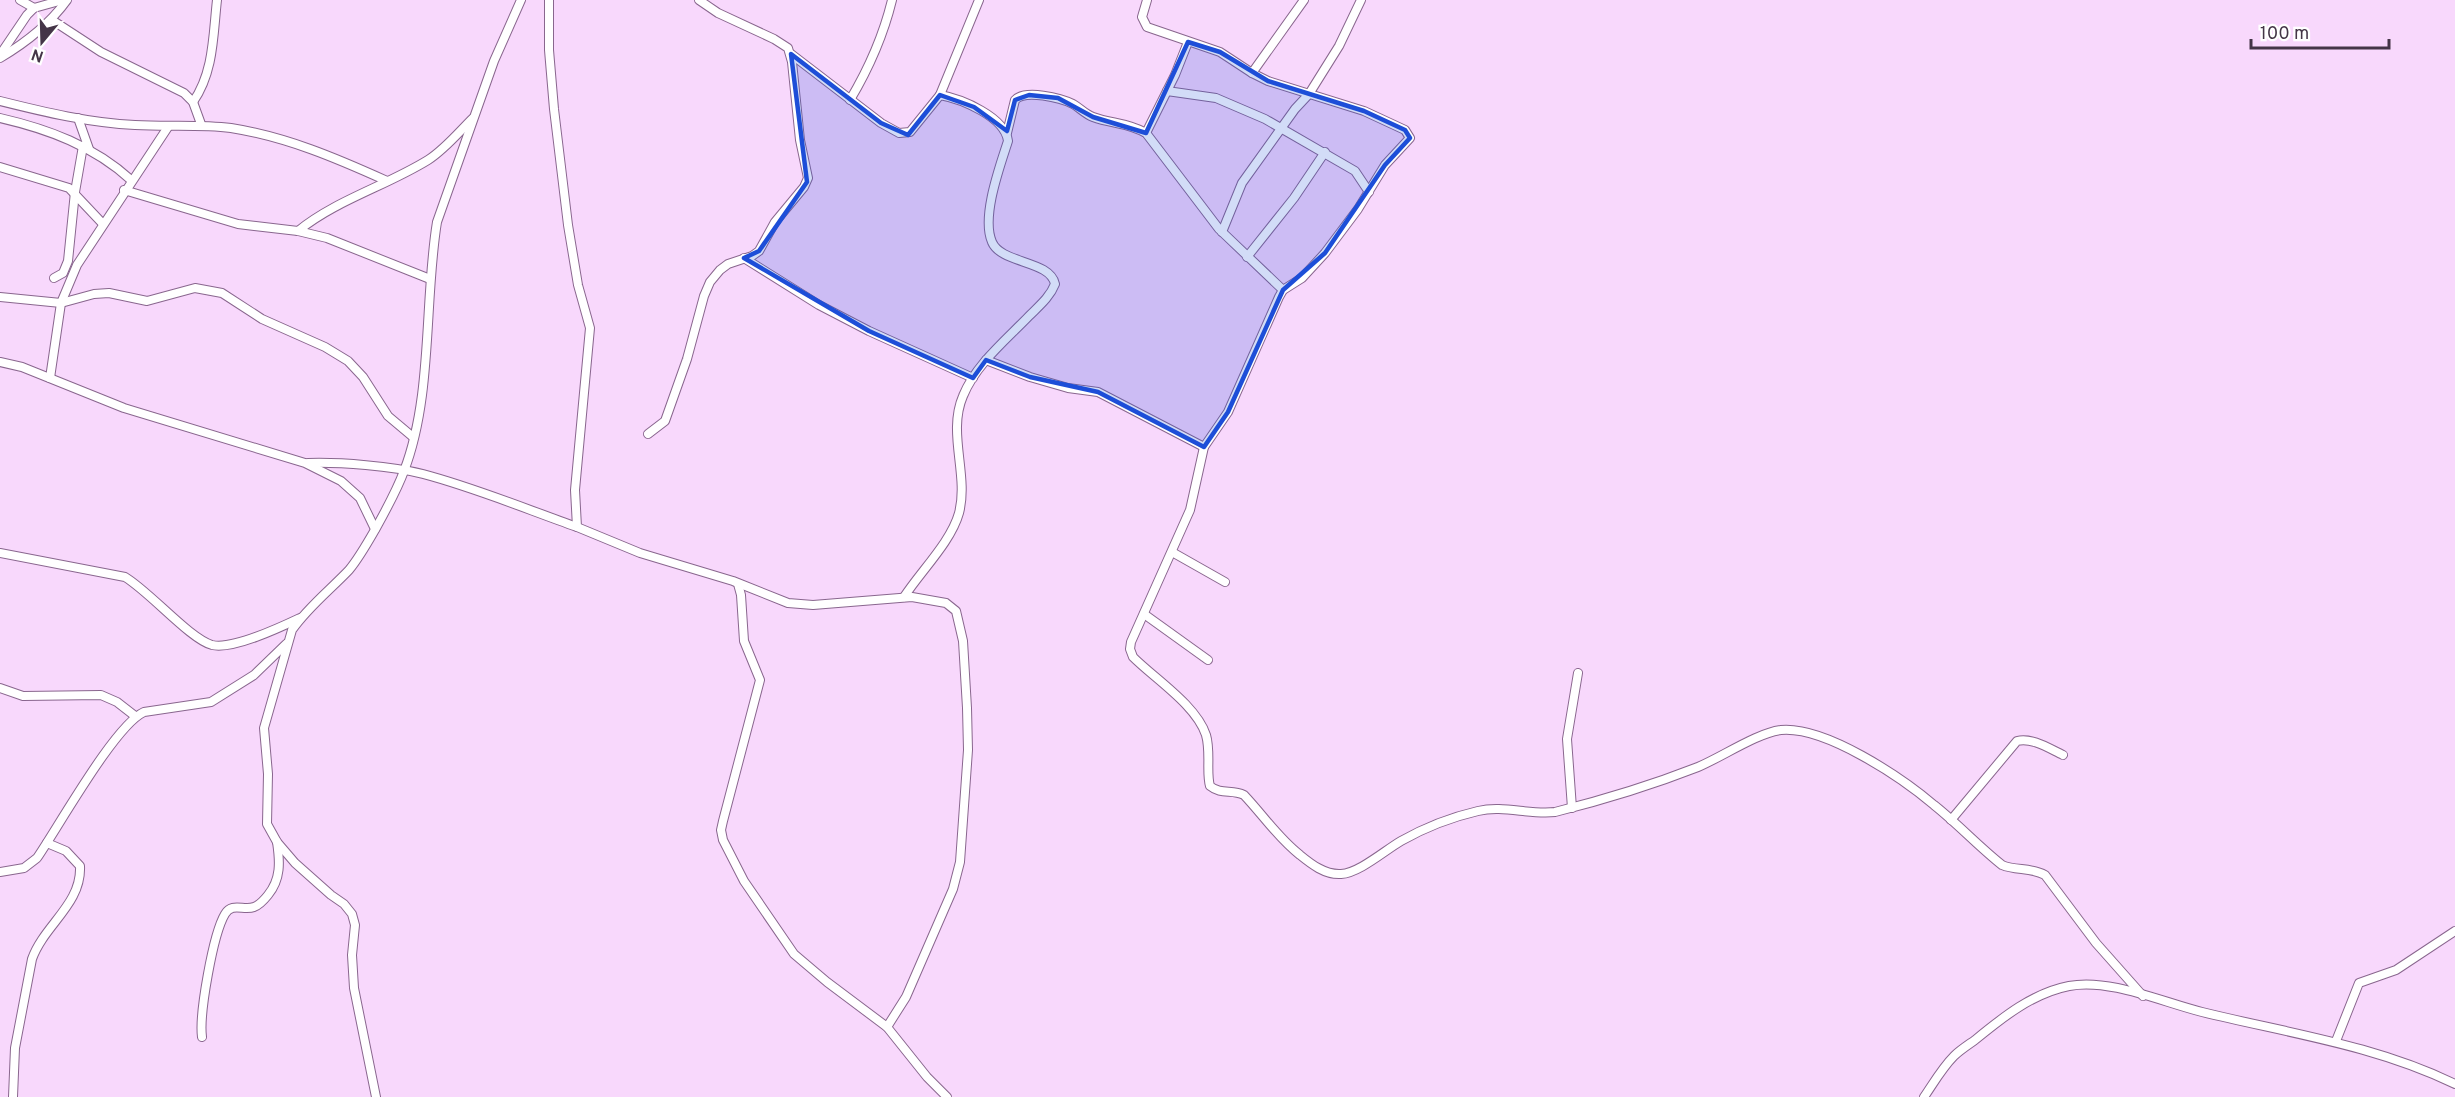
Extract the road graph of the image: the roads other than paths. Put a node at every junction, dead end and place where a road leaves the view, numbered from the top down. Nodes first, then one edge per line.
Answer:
1 (20, 0) edge
2 (65, 0) edge
3 (217, 0) edge
4 (521, 0) edge
5 (549, 0) edge
6 (699, 0) edge
7 (892, 0) edge
8 (980, 0) edge
9 (1146, 0) edge
10 (1304, 0) edge
11 (1361, 0) edge
12 (709, 2) edge
13 (34, 8) junction
14 (52, 20) junction
15 (1188, 42) junction
16 (790, 54) junction
17 (0, 57) edge
18 (1252, 73) junction
19 (1167, 90) junction
20 (1309, 94) junction
21 (940, 95) junction
22 (850, 100) junction
23 (0, 101) edge
24 (193, 102) junction
25 (475, 117) junction
26 (0, 118) edge
27 (78, 118) junction
28 (201, 124) junction
29 (168, 127) junction
30 (1282, 128) junction
31 (1007, 133) junction
32 (1146, 133) junction
33 (86, 147) junction
34 (1324, 152) junction
35 (0, 167) edge
36 (131, 180) junction
37 (387, 182) junction
38 (124, 190) junction
39 (75, 192) junction
40 (1369, 192) junction
41 (103, 224) junction
42 (298, 231) junction
43 (1222, 232) junction
44 (1247, 257) junction
45 (744, 258) junction
46 (54, 278) dead end
47 (430, 279) junction
48 (1283, 290) junction
49 (0, 297) edge
50 (61, 303) junction
51 (986, 360) junction
52 (0, 362) edge
53 (50, 378) junction
54 (973, 378) junction
55 (648, 434) dead end
56 (413, 437) junction
57 (1204, 447) junction
58 (305, 463) junction
59 (404, 471) junction
60 (577, 527) junction
61 (375, 529) junction
62 (1172, 552) junction
63 (0, 554) edge
64 (1225, 582) dead end
65 (738, 584) junction
66 (904, 597) junction
67 (1144, 614) junction
68 (300, 618) junction
69 (287, 644) junction
70 (1208, 660) dead end
71 (1578, 673) dead end
72 (0, 688) edge
73 (135, 716) junction
74 (2063, 755) dead end
75 (1572, 808) junction
76 (1951, 820) junction
77 (277, 842) junction
78 (47, 843) junction
79 (0, 872) edge
80 (2455, 931) edge
81 (2143, 996) junction
82 (887, 1027) junction
83 (202, 1037) dead end
84 (2336, 1041) junction
85 (2455, 1084) edge
86 (13, 1097) edge
87 (376, 1097) edge
88 (947, 1097) edge
89 (1924, 1097) edge

1 - 13 street
2 - 13 street
2 - 14 street
3 - 24 street
4 - 25 street
5 - 60 street
6 - 12 street
7 - 22 street
8 - 21 street
9 - 15 street
10 - 18 street
11 - 20 street
12 - 16 street
13 - 17 street
14 - 17 street
14 - 24 street
15 - 18 street
15 - 19 street
16 - 22 street
16 - 45 street
18 - 20 street
19 - 30 street
19 - 32 street
20 - 30 street
20 - 40 street
21 - 22 street
21 - 31 street
23 - 27 street
24 - 28 street
25 - 37 street
25 - 47 street
26 - 33 street
27 - 29 street
27 - 33 street
28 - 29 street
28 - 37 street
29 - 36 street
30 - 34 street
30 - 43 street
31 - 32 street
31 - 51 street
32 - 43 street
33 - 36 street
33 - 39 street
34 - 40 street
34 - 44 street
35 - 39 street
36 - 38 street
37 - 42 street
38 - 41 street
38 - 42 street
39 - 41 street
39 - 46 street
40 - 48 street
41 - 50 street
42 - 47 street
43 - 44 street
44 - 48 street
45 - 54 street
45 - 55 street
47 - 56 street
48 - 57 street
49 - 50 street
50 - 53 street
50 - 56 street
51 - 54 street
51 - 57 street
52 - 53 street
53 - 58 street
54 - 66 street
56 - 59 street
57 - 62 street
58 - 59 street
58 - 61 street
59 - 60 street
59 - 61 street
60 - 65 street
61 - 68 street
62 - 64 street
62 - 67 street
63 - 68 street
65 - 66 street
65 - 82 street
66 - 82 street
67 - 70 street
67 - 75 street
68 - 69 street
69 - 73 street
69 - 77 street
71 - 75 street
72 - 73 street
73 - 78 street
74 - 76 street
75 - 76 street
76 - 81 street
77 - 83 street
77 - 87 street
78 - 79 street
78 - 86 street
80 - 84 street
81 - 84 street
81 - 89 street
82 - 88 street
84 - 85 street

